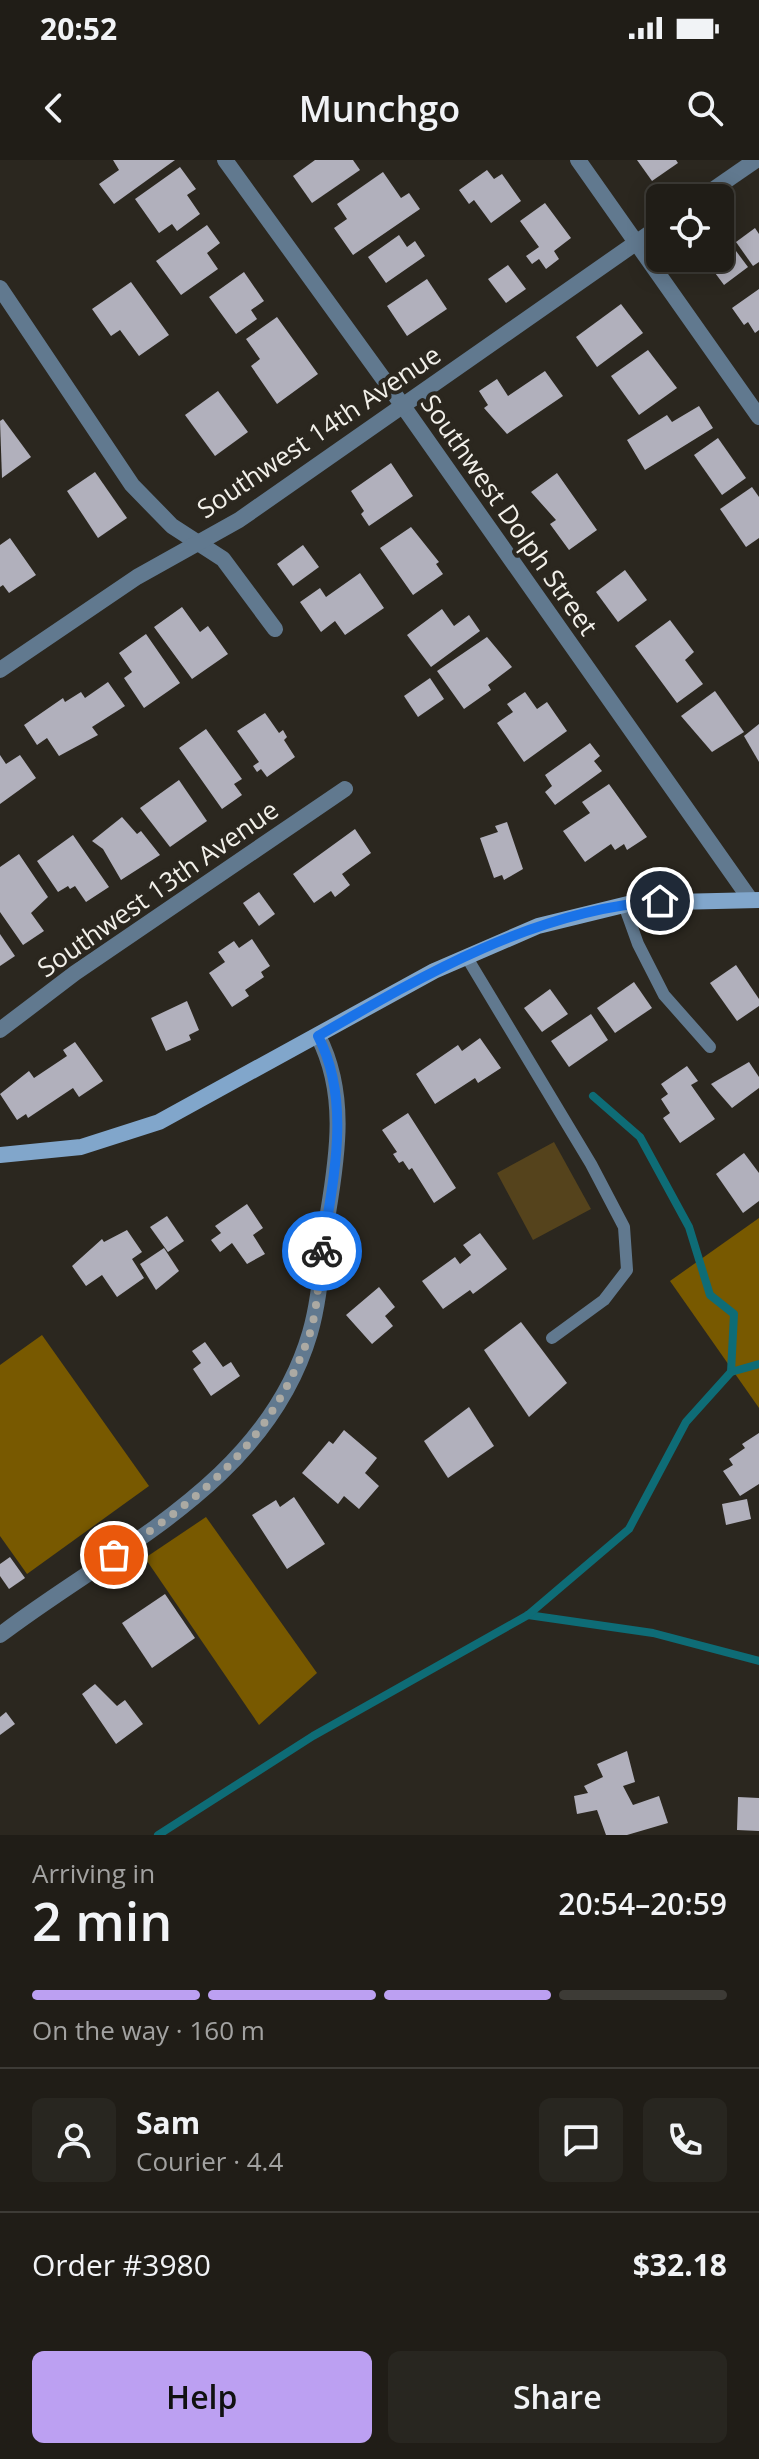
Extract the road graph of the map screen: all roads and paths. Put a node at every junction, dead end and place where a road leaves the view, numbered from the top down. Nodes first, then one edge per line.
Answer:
1 (225, 160) edge
2 (578, 160) edge
3 (756, 160) edge
4 (721, 184) edge
5 (646, 236) edge
6 (637, 242) junction
7 (0, 288) edge
8 (6, 309) edge
9 (403, 406) junction
10 (759, 417) edge
11 (197, 542) junction
12 (275, 629) dead end
13 (0, 670) edge
14 (345, 789) dead end
15 (754, 899) edge
16 (624, 905) junction
17 (466, 956) junction
18 (0, 1030) edge
19 (318, 1036) junction
20 (710, 1047) dead end
21 (0, 1155) edge
22 (552, 1338) dead end
23 (0, 1635) edge

1 - 9 street, Southwest Dolph Street
2 - 6 street
3 - 4 street
5 - 6 street, Southwest 14th Avenue
6 - 9 street, Southwest 14th Avenue
6 - 10 street
7 - 8 street
8 - 11 street
9 - 11 street, Southwest 14th Avenue
9 - 15 street, Southwest Dolph Street
11 - 12 street
11 - 13 street, Southwest 14th Avenue
14 - 18 street, Southwest 13th Avenue
15 - 16 street
16 - 17 street
16 - 20 lane
17 - 19 street
17 - 22 lane
19 - 21 street
19 - 23 street

